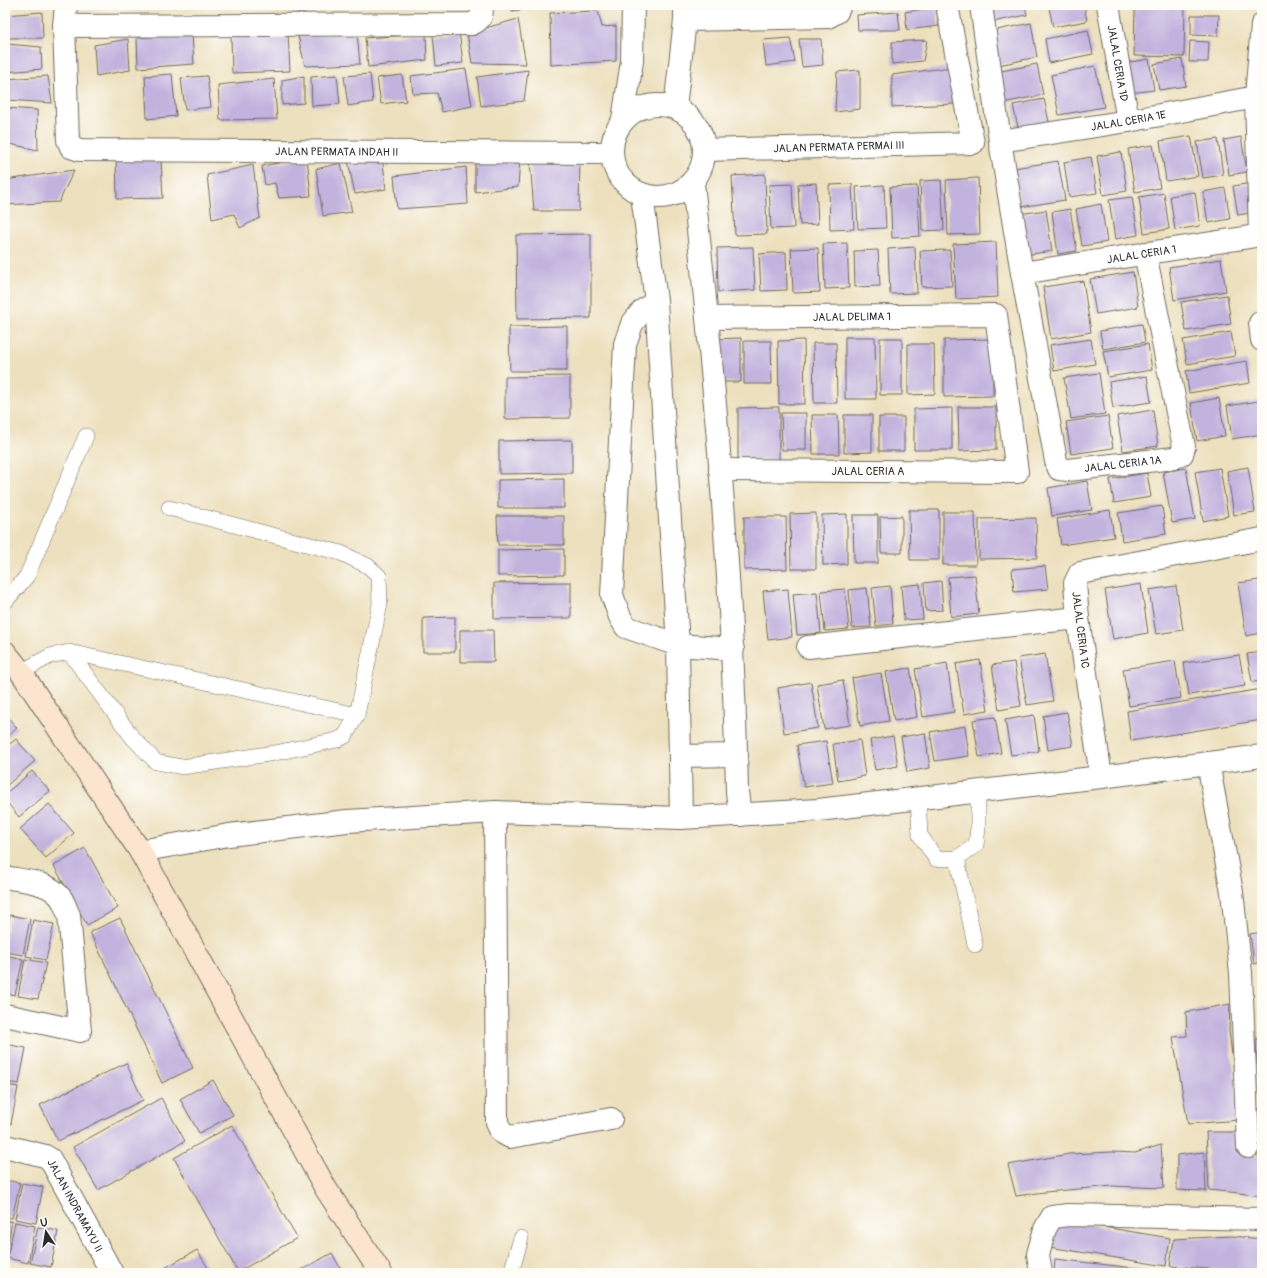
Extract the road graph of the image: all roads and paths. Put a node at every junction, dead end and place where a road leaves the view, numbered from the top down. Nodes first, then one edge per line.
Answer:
1 (482, 5) edge
2 (633, 5) edge
3 (840, 5) edge
4 (947, 5) edge
5 (981, 5) edge
6 (1108, 5) edge
7 (685, 12) edge
8 (65, 16) edge
9 (1262, 25) edge
10 (1256, 97) junction
11 (675, 108) junction
12 (623, 120) junction
13 (1128, 121) junction
14 (1000, 141) junction
15 (705, 150) junction
16 (611, 153) junction
17 (693, 183) junction
18 (642, 195) junction
19 (1261, 235) edge
20 (1145, 253) junction
21 (1022, 273) junction
22 (656, 302) junction
23 (708, 318) junction
24 (86, 436) dead end
25 (720, 470) junction
26 (1017, 472) joint
27 (170, 508) dead end
28 (1262, 539) edge
29 (5, 602) edge
30 (1078, 618) junction
31 (678, 645) junction
32 (808, 647) dead end
33 (733, 649) junction
34 (5, 652) edge
35 (69, 652) junction
36 (21, 672) junction
37 (357, 715) junction
38 (737, 755) junction
39 (680, 756) junction
40 (1262, 756) edge
41 (1208, 763) junction
42 (1101, 777) junction
43 (978, 791) junction
44 (918, 798) junction
45 (495, 812) junction
46 (740, 815) junction
47 (681, 818) junction
48 (140, 851) junction
49 (957, 858) junction
50 (5, 877) edge
51 (976, 945) dead end
52 (5, 1015) edge
53 (611, 1119) dead end
54 (5, 1146) edge
55 (1248, 1147) dead end
56 (1262, 1219) edge
57 (521, 1238) dead end
58 (112, 1273) edge
59 (381, 1273) edge
60 (511, 1273) edge
61 (1041, 1273) edge

1 - 8 street
2 - 12 street
3 - 7 street
4 - 15 street, JALAN PERMATA PERMAI III
5 - 14 street
6 - 13 street, JALAL CERIA 1D
7 - 11 street
8 - 16 street, JALAN PERMATA INDAH II
9 - 10 street
10 - 13 street, JALAL CERIA 1E
10 - 19 street
11 - 12 street
11 - 15 street
12 - 16 street
13 - 14 street, JALAL CERIA 1E
14 - 21 street
15 - 17 street
16 - 18 street
17 - 18 street
17 - 23 street
18 - 22 street
19 - 20 street, JALAL CERIA 1
20 - 21 street, JALAL CERIA 1
20 - 21 street, JALAL CERIA 1A
22 - 31 street
22 - 31 street
23 - 25 street
23 - 26 street, JALAL DELIMA 1
24 - 29 lane
25 - 26 street, JALAL CERIA A
25 - 33 street
27 - 37 lane
28 - 30 street, JALAL CERIA 1C
30 - 32 street
30 - 42 street, JALAL CERIA 1C
31 - 33 street
31 - 39 street
33 - 38 street
34 - 36 street
35 - 36 lane
35 - 37 lane
35 - 37 lane
36 - 48 street
38 - 39 street
38 - 46 street
39 - 47 street
40 - 41 street
41 - 42 street
41 - 55 street
42 - 43 street
43 - 44 street
43 - 49 lane
44 - 46 street
44 - 49 lane
45 - 47 street
45 - 48 street
45 - 53 street
46 - 47 street
48 - 59 street
49 - 51 lane
50 - 52 street
54 - 58 street, JALAN INDRAMAYU II
56 - 61 street
57 - 60 lane

